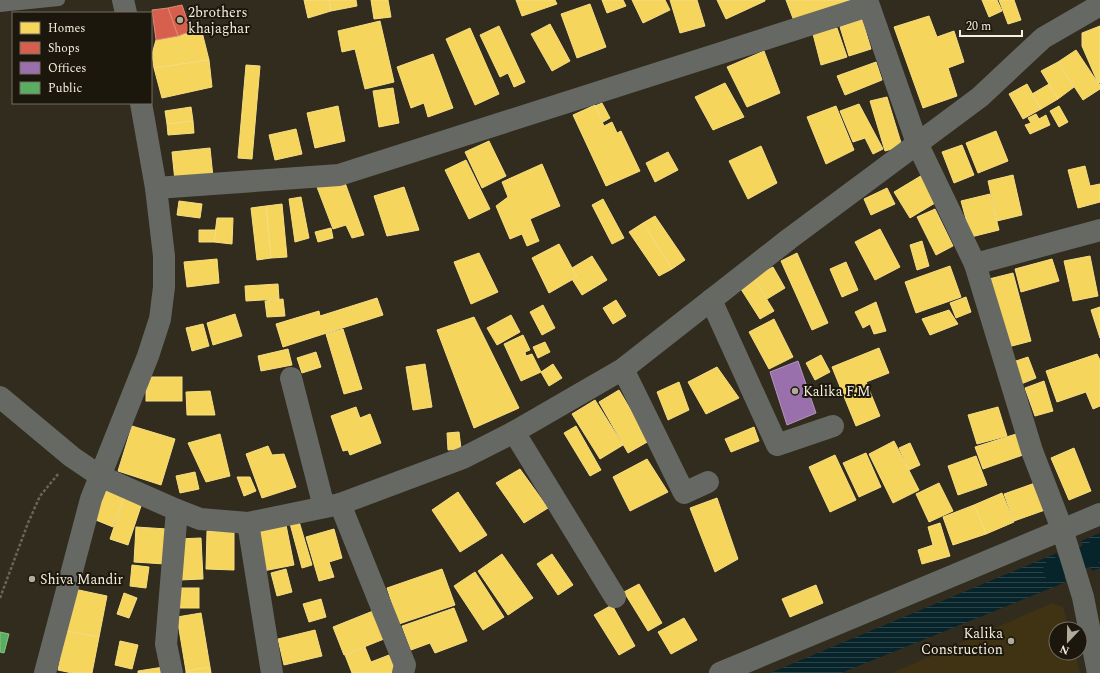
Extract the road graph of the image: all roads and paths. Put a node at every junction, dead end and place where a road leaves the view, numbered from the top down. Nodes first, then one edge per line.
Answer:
1 (53, 0) edge
2 (124, 0) edge
3 (868, 3) edge
4 (1100, 5) edge
5 (0, 6) edge
6 (126, 12) edge
7 (141, 104) edge
8 (917, 143) junction
9 (156, 188) junction
10 (1100, 230) edge
11 (975, 264) junction
12 (711, 300) junction
13 (623, 369) junction
14 (291, 378) dead end
15 (0, 397) edge
16 (833, 426) dead end
17 (514, 432) junction
18 (72, 457) junction
19 (100, 476) junction
20 (708, 482) dead end
21 (332, 506) junction
22 (177, 510) junction
23 (1100, 514) edge
24 (248, 523) junction
25 (1064, 533) junction
26 (615, 597) dead end
27 (0, 598) edge
28 (45, 673) edge
29 (172, 673) edge
30 (272, 673) edge
31 (403, 673) edge
32 (720, 673) edge
33 (1098, 673) edge

1 - 5 lane
2 - 6 street
3 - 8 street
3 - 9 street
4 - 8 street
7 - 9 street
8 - 11 street
8 - 12 street
9 - 19 street
10 - 11 street
11 - 25 street
12 - 13 street
12 - 16 street
13 - 17 street
13 - 20 street
14 - 21 street
15 - 18 street
17 - 21 street
17 - 26 street
18 - 19 street
18 - 27 path
19 - 22 street
19 - 28 street
21 - 24 street
21 - 31 street
22 - 24 street
22 - 29 street
23 - 25 street
24 - 30 street
25 - 32 street
25 - 33 street

